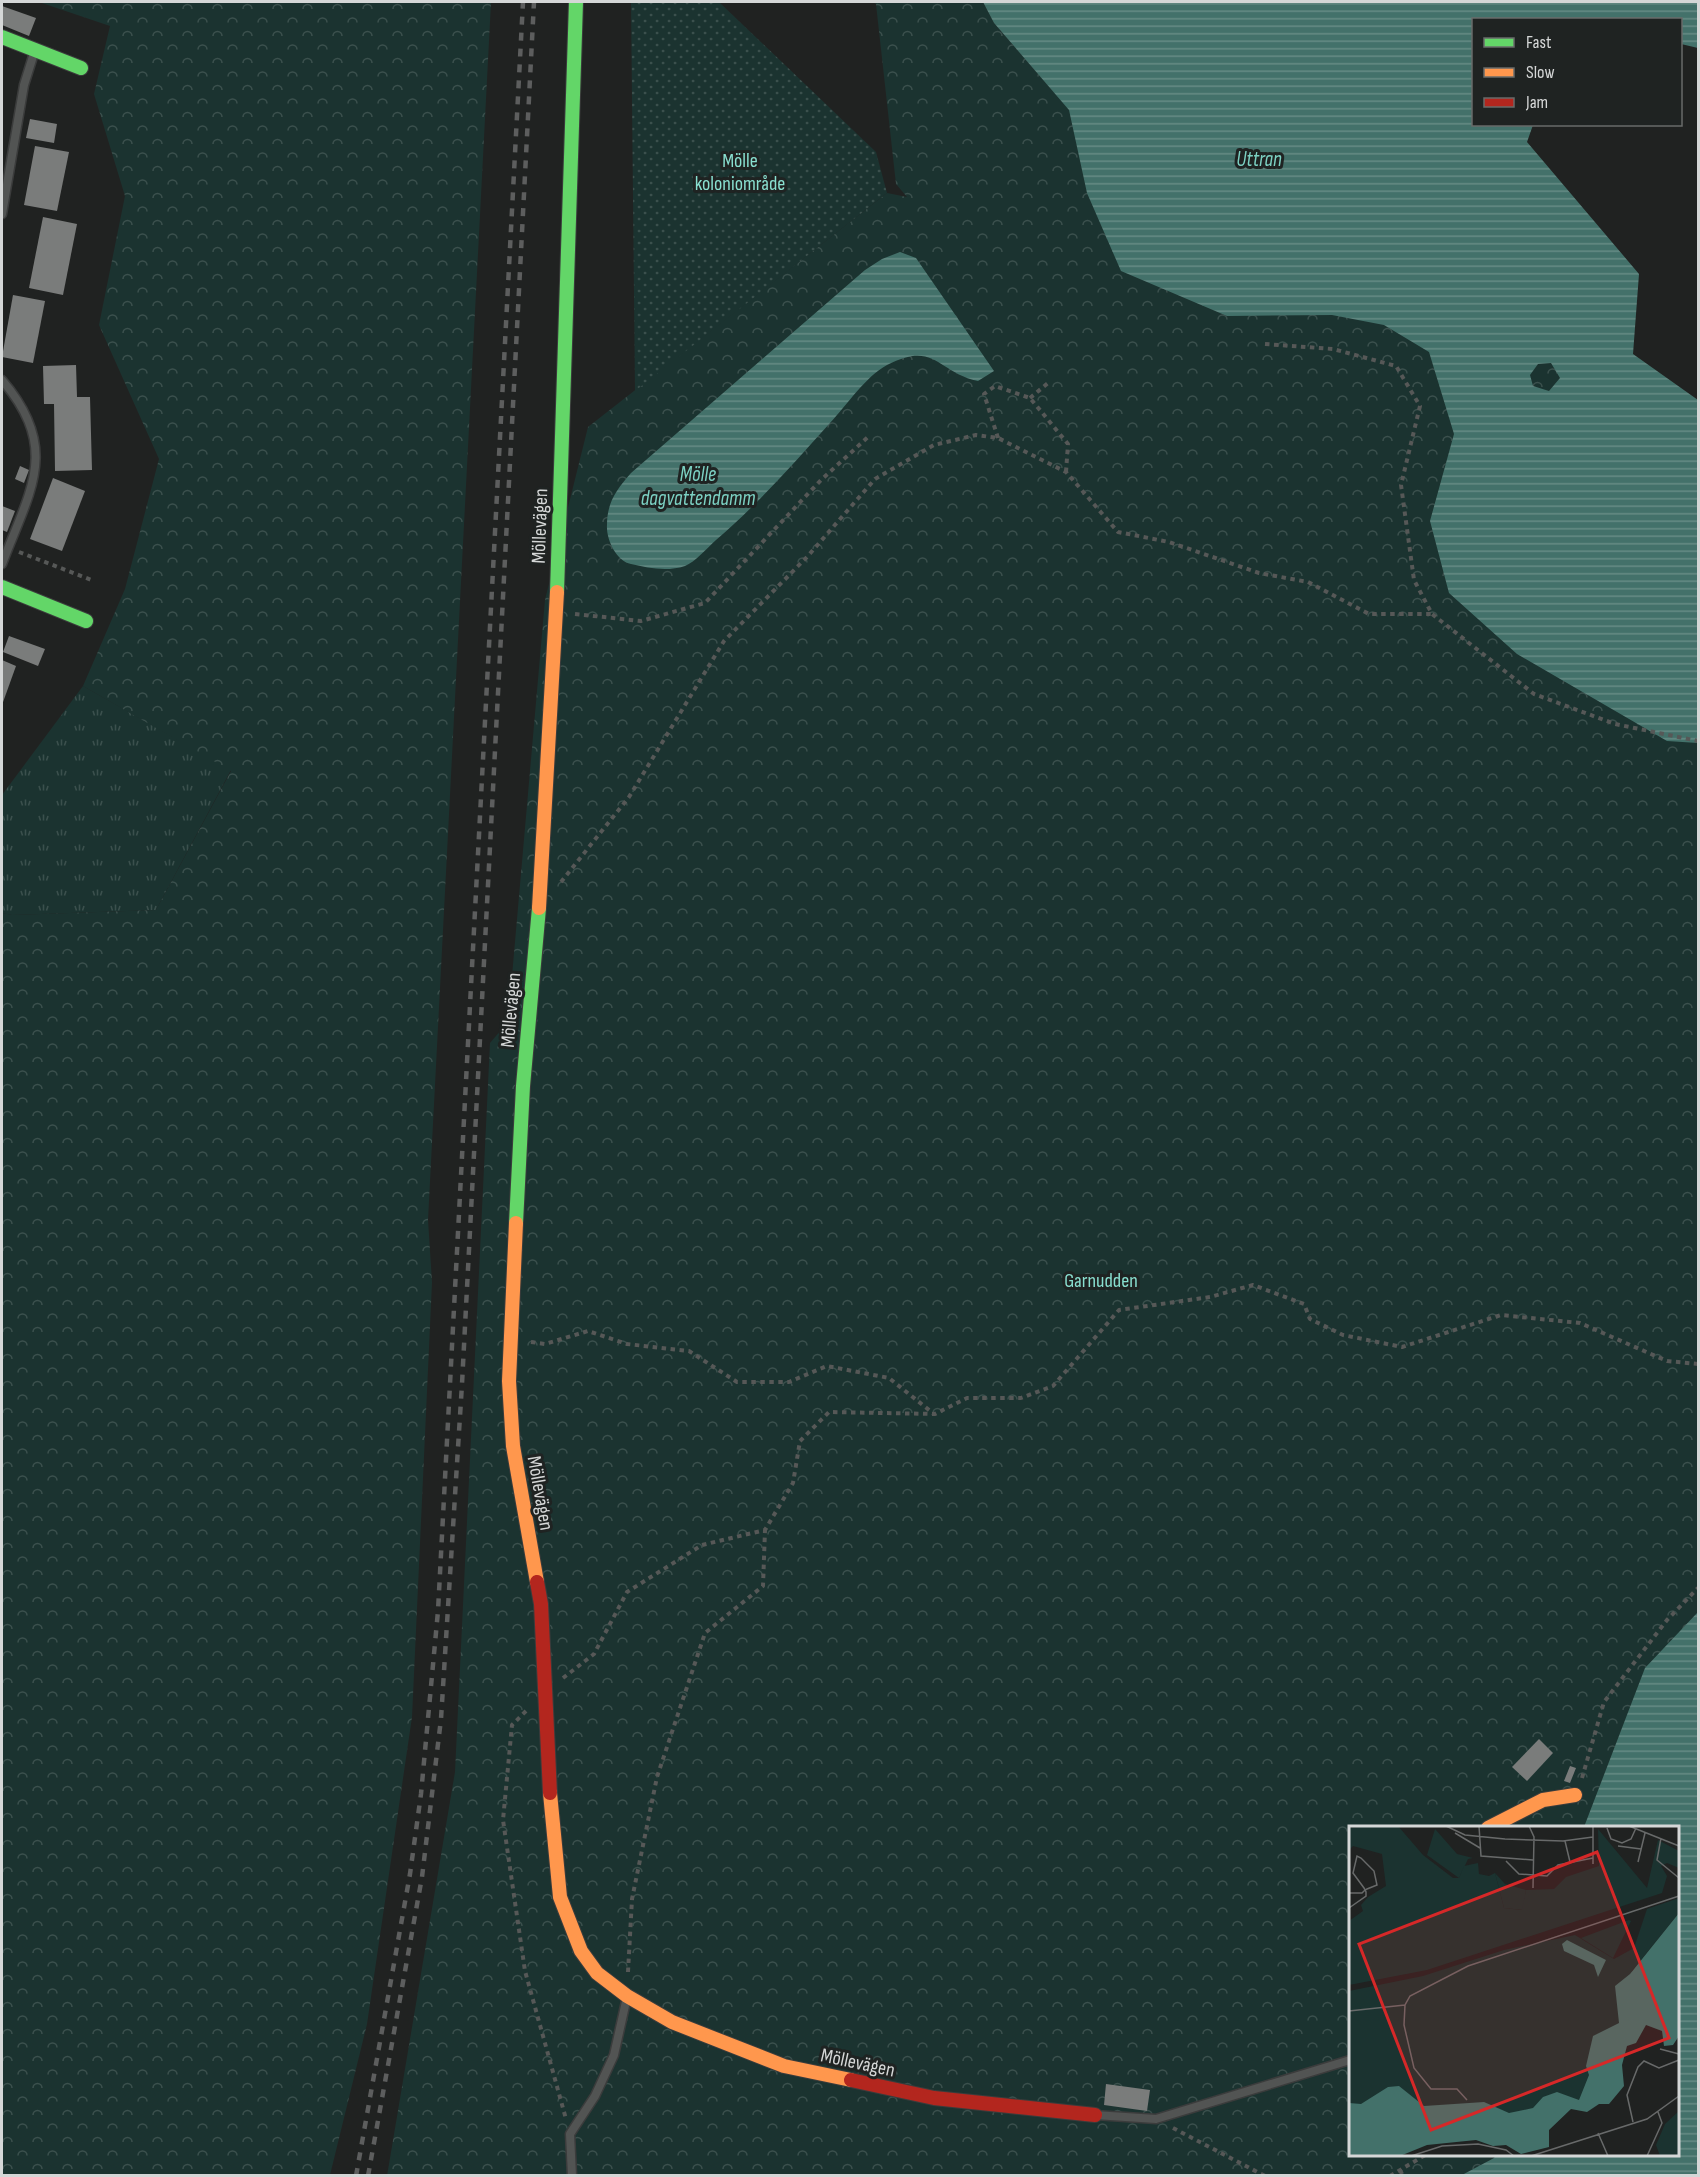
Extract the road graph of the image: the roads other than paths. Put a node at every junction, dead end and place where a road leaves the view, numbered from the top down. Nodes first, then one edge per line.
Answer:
1 (576, 2) edge
2 (2, 37) edge
3 (35, 50) junction
4 (81, 68) dead end
5 (2, 214) edge
6 (2, 380) edge
7 (2, 564) edge
8 (2, 587) edge
9 (86, 621) dead end
10 (1575, 1795) road end
11 (1490, 1826) edge
12 (627, 1996) junction
13 (1349, 2060) edge
14 (1095, 2115) joint
15 (573, 2175) edge

1 - 12 street, Möllevägen
2 - 3 street
3 - 4 street
3 - 5 lane
6 - 7 lane
8 - 9 street
10 - 11 street
12 - 14 street, Möllevägen
12 - 15 lane
13 - 14 lane

